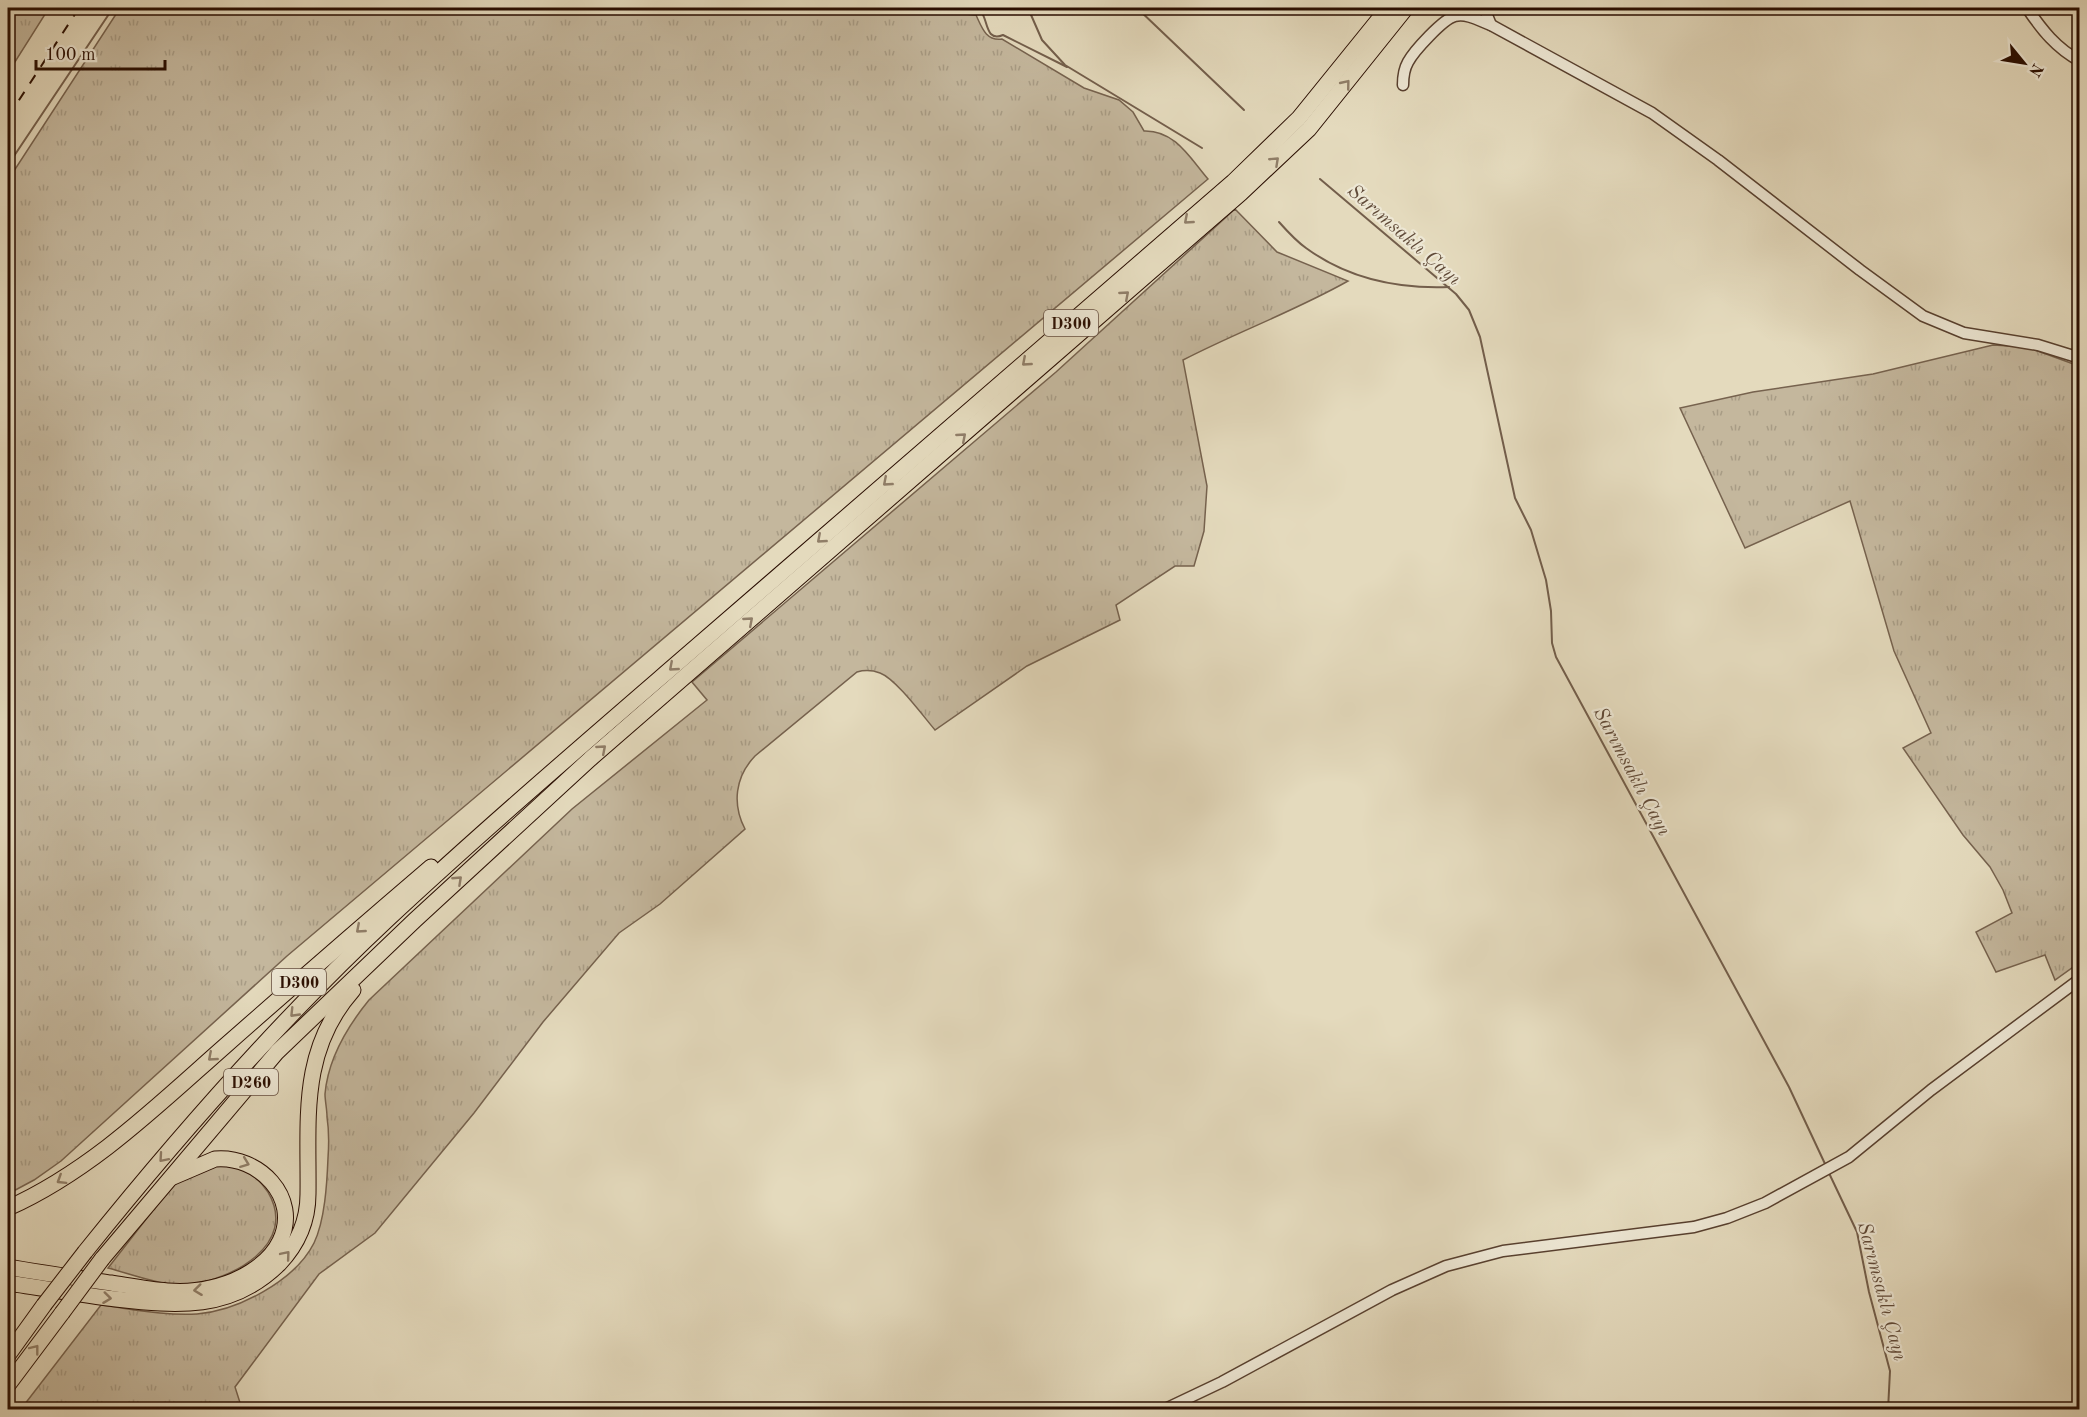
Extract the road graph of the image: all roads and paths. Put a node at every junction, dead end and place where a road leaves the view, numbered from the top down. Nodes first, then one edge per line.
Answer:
1 (1388, 8) edge
2 (1406, 8) edge
3 (1484, 8) edge
4 (2027, 8) edge
5 (1491, 25) junction
6 (2079, 61) edge
7 (1402, 85) dead end
8 (1304, 123) junction
9 (2079, 358) edge
10 (870, 506) junction
11 (582, 744) junction
12 (415, 920) junction
13 (2079, 979) edge
14 (170, 1178) junction
15 (8, 1208) edge
16 (8, 1267) edge
17 (8, 1283) edge
18 (8, 1355) edge
19 (8, 1385) edge
20 (1163, 1410) edge

1 - 8 highway, D300
8 -> 2 highway, D300
3 - 5 street
4 - 6 street
5 - 7 street
5 - 9 street
8 - 10 highway, D300
10 -> 11 highway, D300
12 -> 10 highway, D300
11 -> 15 highway, D300
11 -> 18 highway, D260, bridge
12 - 14 highway, D260
17 -> 12 highway, D300
13 - 20 street
14 -> 16 highway
19 -> 14 highway, D260, bridge

